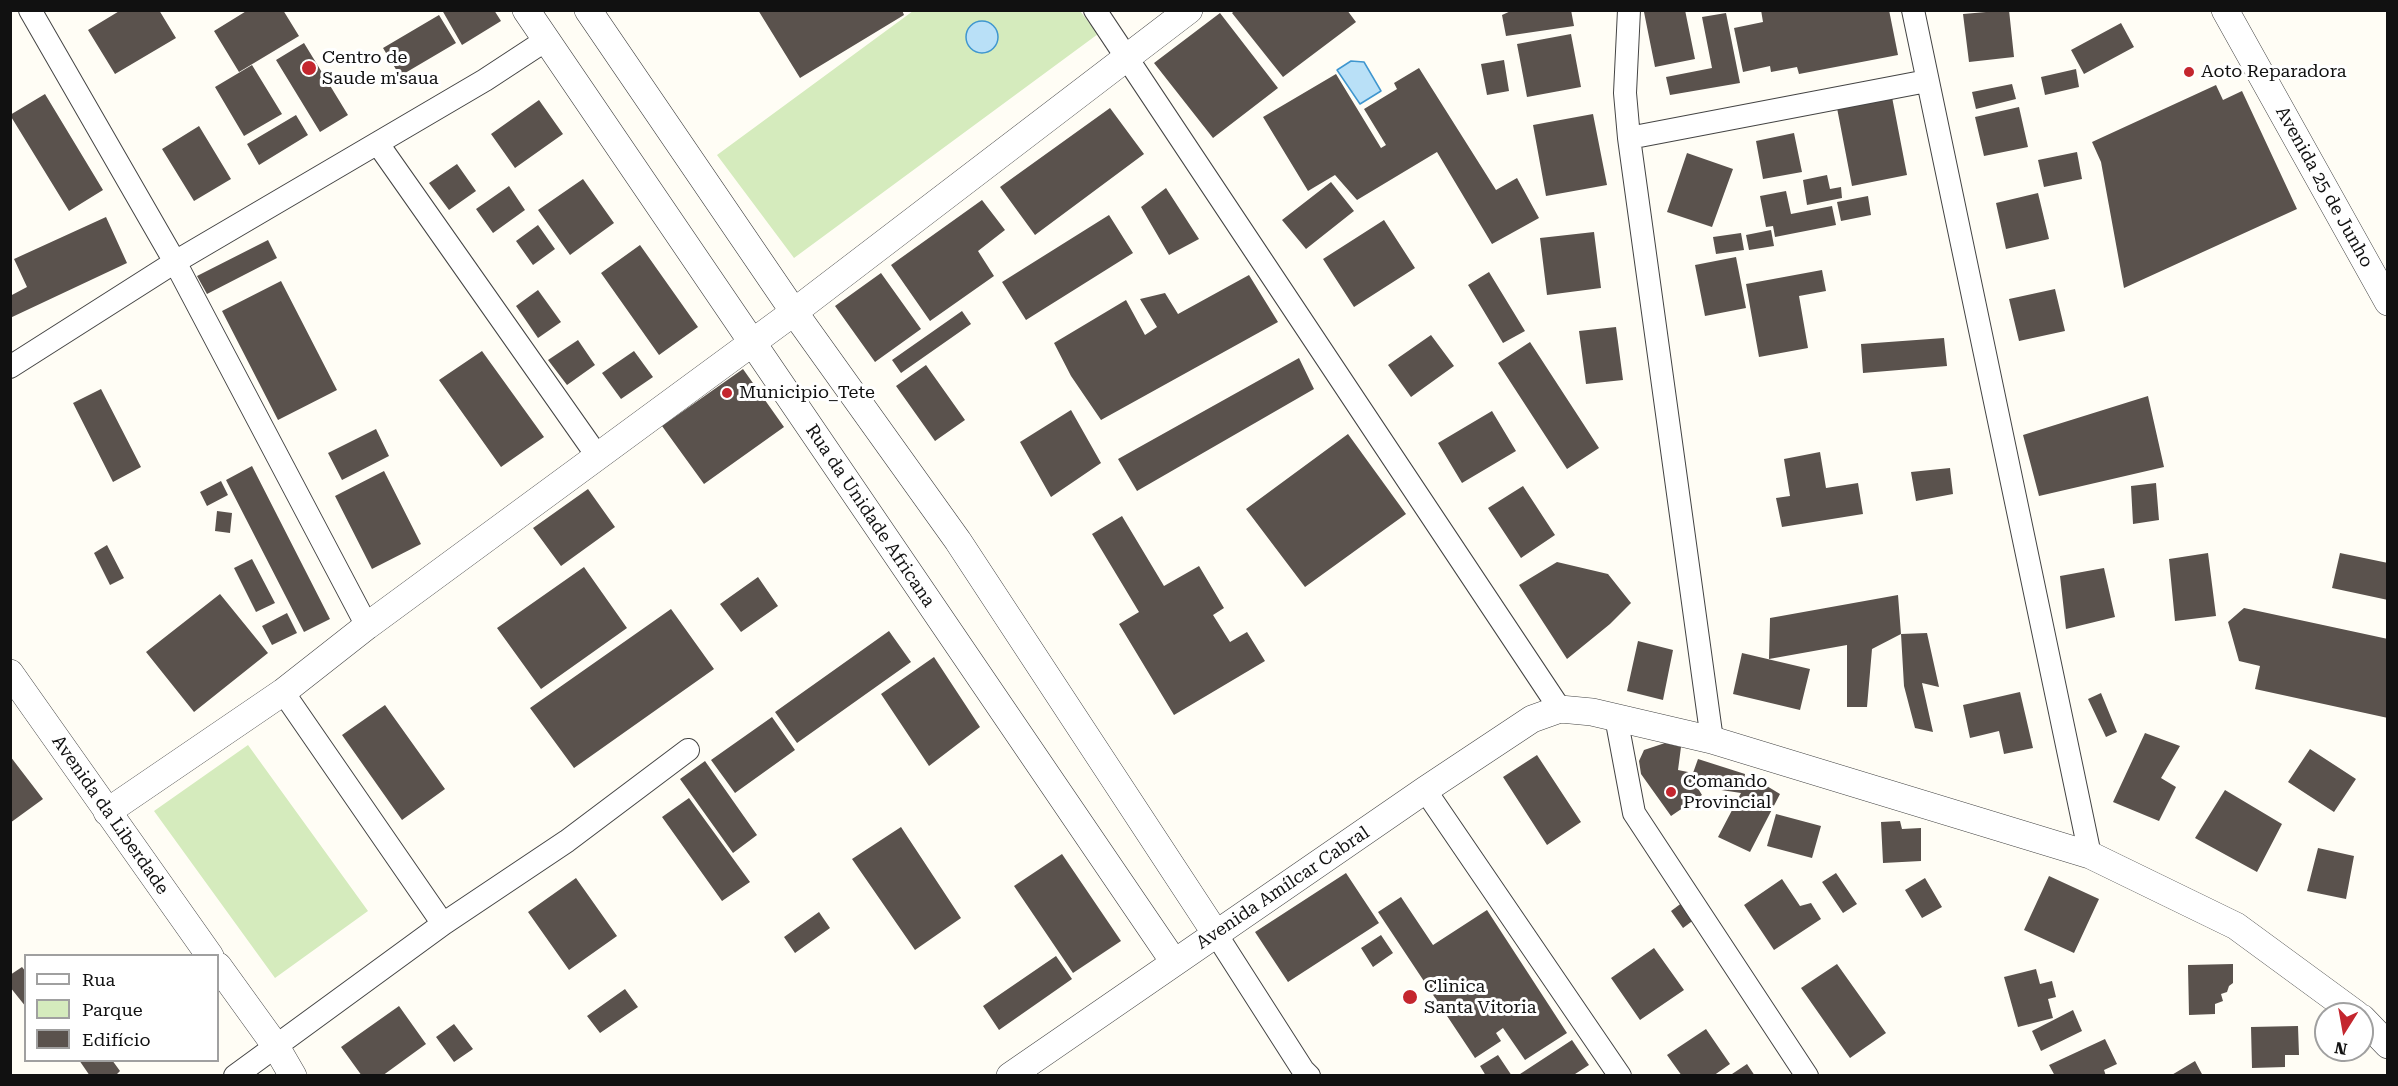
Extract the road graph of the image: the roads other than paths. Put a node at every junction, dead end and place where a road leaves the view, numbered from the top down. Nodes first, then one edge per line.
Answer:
1 (30, 10) edge
2 (526, 10) edge
3 (588, 10) edge
4 (1095, 10) edge
5 (1189, 10) edge
6 (1629, 10) edge
7 (1913, 10) edge
8 (2225, 10) edge
9 (546, 40) junction
10 (1126, 57) junction
11 (1927, 81) junction
12 (1629, 138) junction
13 (378, 144) junction
14 (175, 262) junction
15 (2388, 302) edge
16 (794, 312) junction
17 (753, 343) junction
18 (10, 367) edge
19 (598, 457) junction
20 (367, 626) junction
21 (10, 673) edge
22 (283, 692) junction
23 (1560, 709) junction
24 (1616, 717) junction
25 (1712, 740) junction
26 (688, 750) dead end
27 (1425, 790) junction
28 (107, 812) junction
29 (2090, 855) junction
30 (443, 924) junction
31 (1216, 934) junction
32 (209, 954) edge
33 (1174, 962) junction
34 (219, 967) edge
35 (2340, 1002) edge
36 (2374, 1030) edge
37 (275, 1045) junction
38 (2388, 1045) edge
39 (235, 1076) edge
40 (293, 1076) edge
41 (1010, 1076) edge
42 (1309, 1076) edge
43 (1620, 1076) edge
44 (1807, 1076) edge

1 - 14 street
2 - 9 street, Rua da Unidade Africana
3 - 16 street
4 - 10 street
5 - 10 street
6 - 12 street
7 - 11 street
8 - 15 street, Avenida 25 de Junho
9 - 13 street
9 - 17 street, Rua da Unidade Africana
10 - 16 street
10 - 23 street
11 - 12 street
11 - 29 street
12 - 25 street
13 - 14 street
13 - 19 street
14 - 18 street
14 - 20 street
16 - 17 street
16 - 31 street
17 - 19 street
17 - 33 street, Rua da Unidade Africana
19 - 20 street
20 - 22 street
21 - 28 street, Avenida da Liberdade
22 - 28 street
22 - 30 street
23 - 24 street
23 - 27 street, Avenida Amílcar Cabral
24 - 25 street
24 - 44 street
25 - 29 street
26 - 30 street
27 - 31 street, Avenida Amílcar Cabral
27 - 43 street
28 - 32 street, Avenida da Liberdade
29 - 35 street
30 - 37 street
31 - 33 street, Avenida Amílcar Cabral
31 - 42 street
33 - 41 street, Avenida Amílcar Cabral
34 - 37 street
36 - 38 street
37 - 39 street
37 - 40 street

